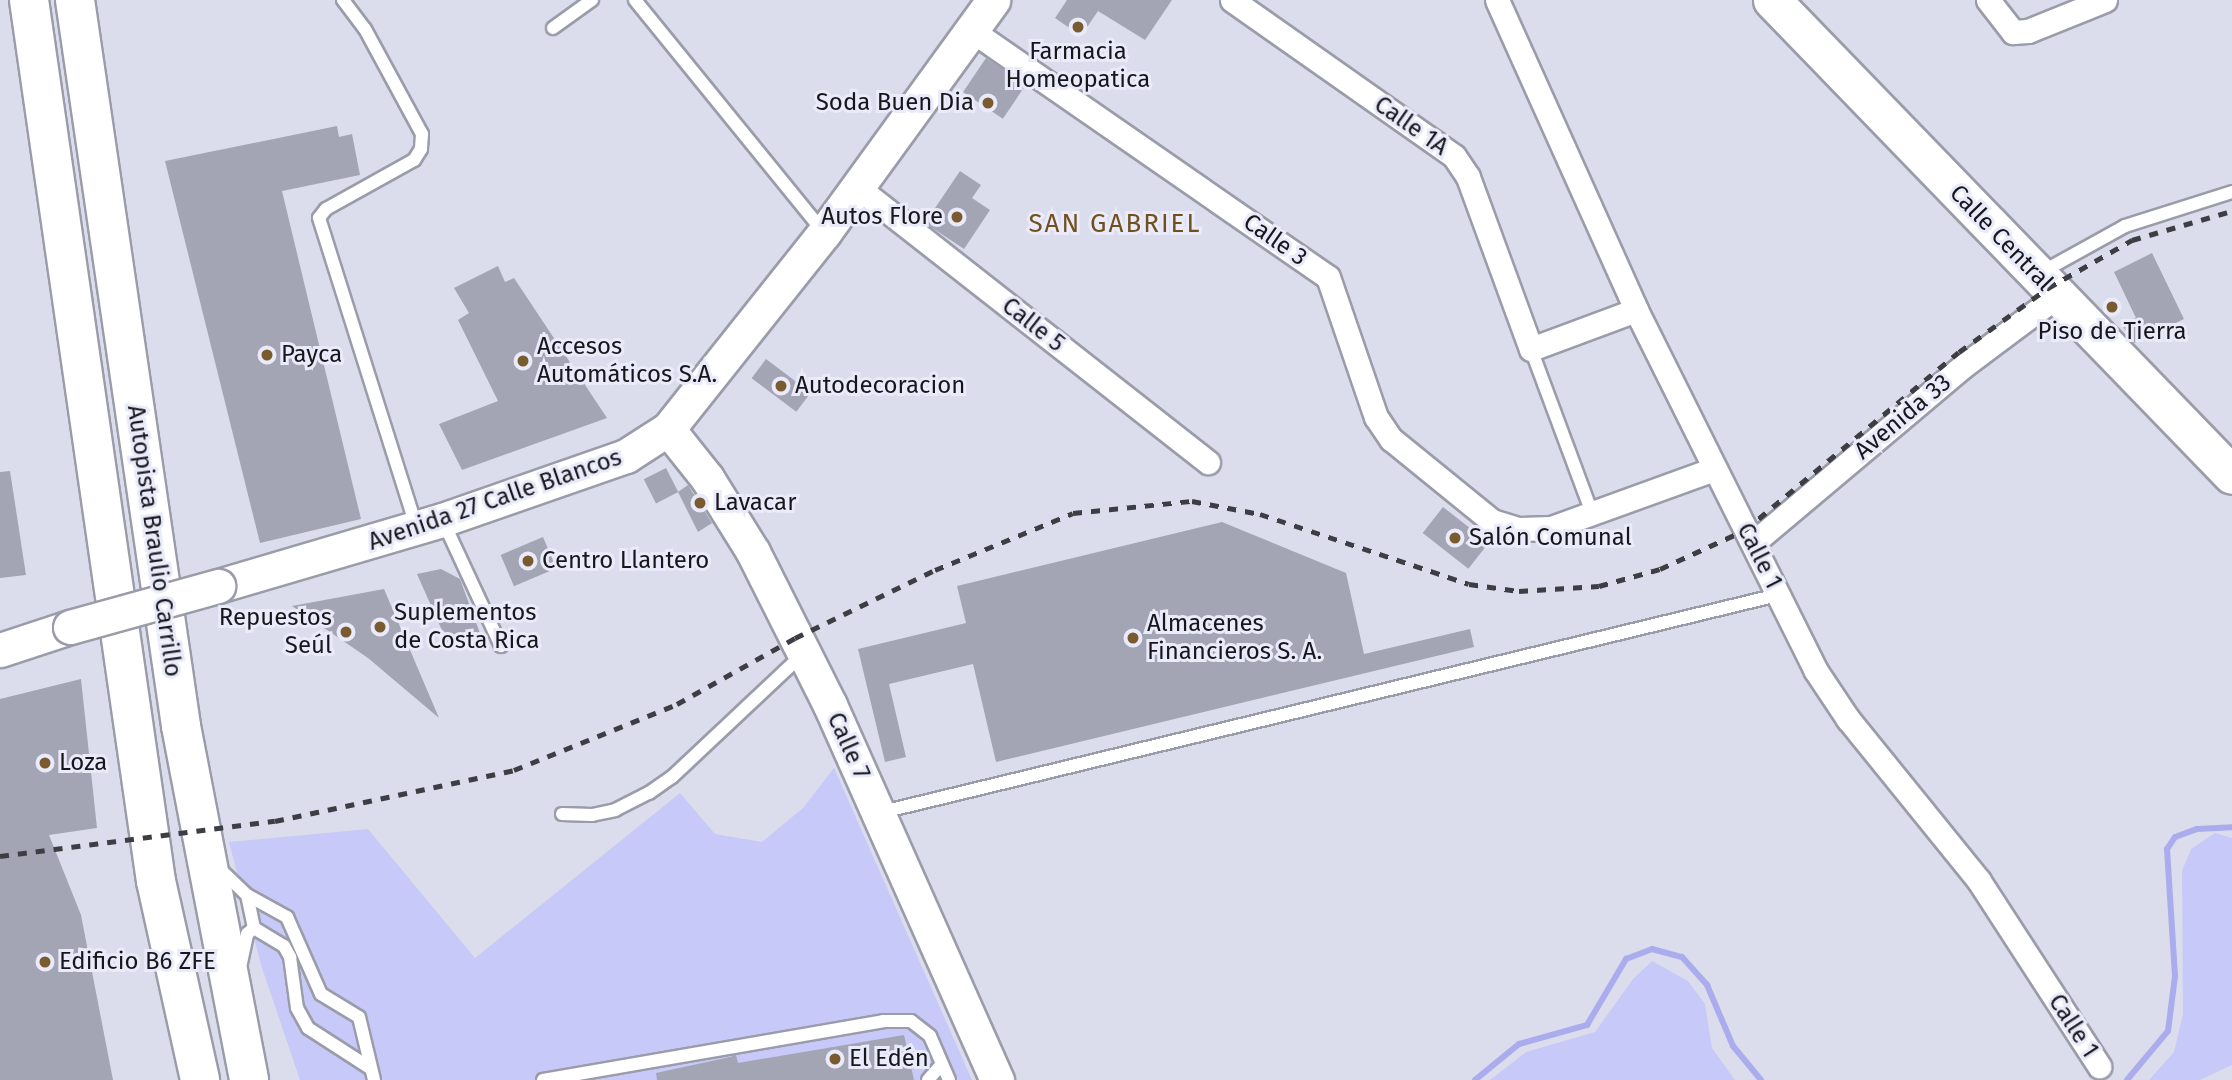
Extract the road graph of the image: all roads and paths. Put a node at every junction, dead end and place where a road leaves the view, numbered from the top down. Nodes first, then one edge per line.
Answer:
1 (29, 0) edge
2 (75, 0) edge
3 (343, 0) edge
4 (592, 0) edge
5 (635, 0) edge
6 (993, 0) edge
7 (1232, 0) edge
8 (1497, 0) edge
9 (1772, 0) edge
10 (1988, 0) edge
11 (2105, 0) edge
12 (553, 28) dead end
13 (971, 30) junction
14 (857, 187) junction
15 (2232, 192) edge
16 (824, 233) junction
17 (2046, 286) junction
18 (1636, 310) junction
19 (1531, 349) junction
20 (668, 429) junction
21 (1208, 462) dead end
22 (1714, 469) junction
23 (2232, 475) edge
24 (1592, 513) junction
25 (430, 524) junction
26 (1753, 543) junction
27 (1778, 595) junction
28 (501, 646) dead end
29 (0, 650) edge
30 (803, 653) junction
31 (181, 726) junction
32 (878, 813) junction
33 (562, 814) dead end
34 (156, 881) junction
35 (247, 895) junction
36 (254, 928) junction
37 (237, 1002) junction
38 (942, 1064) junction
39 (2099, 1066) dead end
40 (372, 1074) edge
41 (179, 1080) edge
42 (200, 1080) edge
43 (249, 1080) edge
44 (263, 1080) edge
45 (543, 1080) edge
46 (928, 1080) edge
47 (949, 1080) edge
48 (997, 1080) edge

1 - 34 highway, Autopista Braulio Carrillo
2 - 31 highway, Autopista Braulio Carrillo
3 - 25 lane
4 - 12 lane
5 - 16 lane
6 - 13 main road, Avenida 27 Calle Blancos
7 - 19 street, Calle 1A
8 - 18 street, Calle 1
9 - 17 main road, Calle Central
10 - 11 street
13 - 14 main road, Avenida 27 Calle Blancos
13 - 24 street, Calle 3
14 - 16 main road, Avenida 27 Calle Blancos
14 - 21 street, Calle 5
15 - 17 lane
16 - 20 main road, Avenida 27 Calle Blancos
17 - 23 main road, Calle Central
17 - 26 street, Avenida 33
18 - 19 street
18 - 22 street, Calle 1
19 - 24 lane
20 - 25 main road, Avenida 27 Calle Blancos
20 - 30 main road, Calle 7
22 - 24 street
22 - 26 street, Calle 1
25 - 28 lane
25 - 29 main road, Avenida 27 Calle Blancos, bridge
26 - 27 street, Calle 1
27 - 32 lane
27 - 39 street, Calle 1
30 - 32 main road, Calle 7
30 - 33 lane
31 - 35 lane
31 - 37 highway, Autopista Braulio Carrillo
32 - 48 main road, Calle 7
34 - 41 highway
34 - 42 highway, Autopista Braulio Carrillo
35 - 36 lane
35 - 40 lane
36 - 37 lane
36 - 40 lane
37 - 43 highway, Autopista Braulio Carrillo
37 - 44 highway
38 - 45 lane
38 - 46 lane
38 - 47 lane

